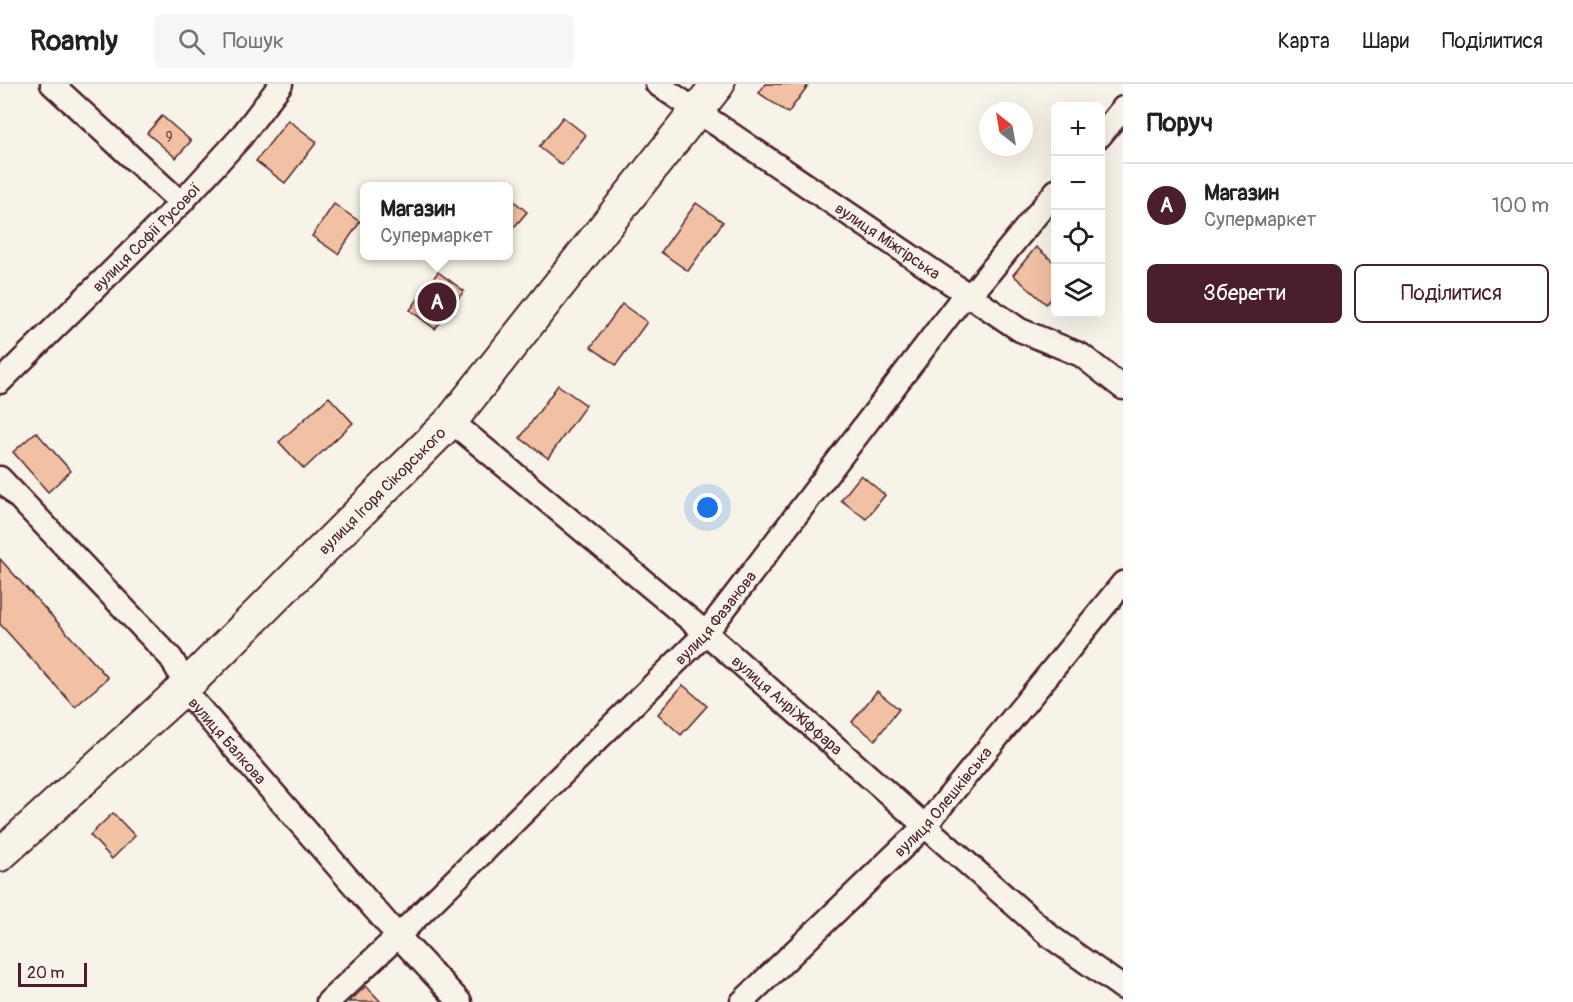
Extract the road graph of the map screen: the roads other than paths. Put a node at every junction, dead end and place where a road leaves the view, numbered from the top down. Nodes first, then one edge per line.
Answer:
1 (52, 84) edge
2 (281, 84) edge
3 (657, 84) edge
4 (718, 84) edge
5 (1123, 108) edge
6 (698, 111) junction
7 (1105, 131) edge
8 (1051, 197) edge
9 (181, 203) junction
10 (970, 296) junction
11 (0, 382) edge
12 (1123, 387) edge
13 (451, 421) junction
14 (0, 478) edge
15 (1123, 583) edge
16 (706, 633) junction
17 (183, 689) junction
18 (925, 826) junction
19 (0, 855) edge
20 (398, 936) junction
21 (1123, 988) edge
22 (328, 1002) edge
23 (460, 1002) edge
24 (742, 1002) edge

1 - 9 street
2 - 9 street, вулиця Софії Русової
3 - 6 street, вулиця Міжгірська
4 - 6 main road, вулиця Ігоря Сікорського
5 - 7 street
6 - 10 street, вулиця Міжгірська
6 - 13 main road, вулиця Ігоря Сікорського
8 - 10 street, вулиця Фазанова
9 - 11 street, вулиця Софії Русової
10 - 12 street, вулиця Міжгірська
10 - 16 street, вулиця Фазанова
13 - 16 street, вулиця Анрі Жіффара
13 - 17 main road, вулиця Ігоря Сікорського
14 - 17 street, вулиця Балкова
15 - 18 street, вулиця Олешківська
16 - 18 street, вулиця Анрі Жіффара
16 - 20 street, вулиця Фазанова
17 - 19 main road, вулиця Ігоря Сікорського
17 - 20 street, вулиця Балкова
18 - 21 street, вулиця Анрі Жіффара
18 - 24 street, вулиця Олешківська
20 - 22 street, вулиця Фазанова
20 - 23 street, вулиця Балкова

